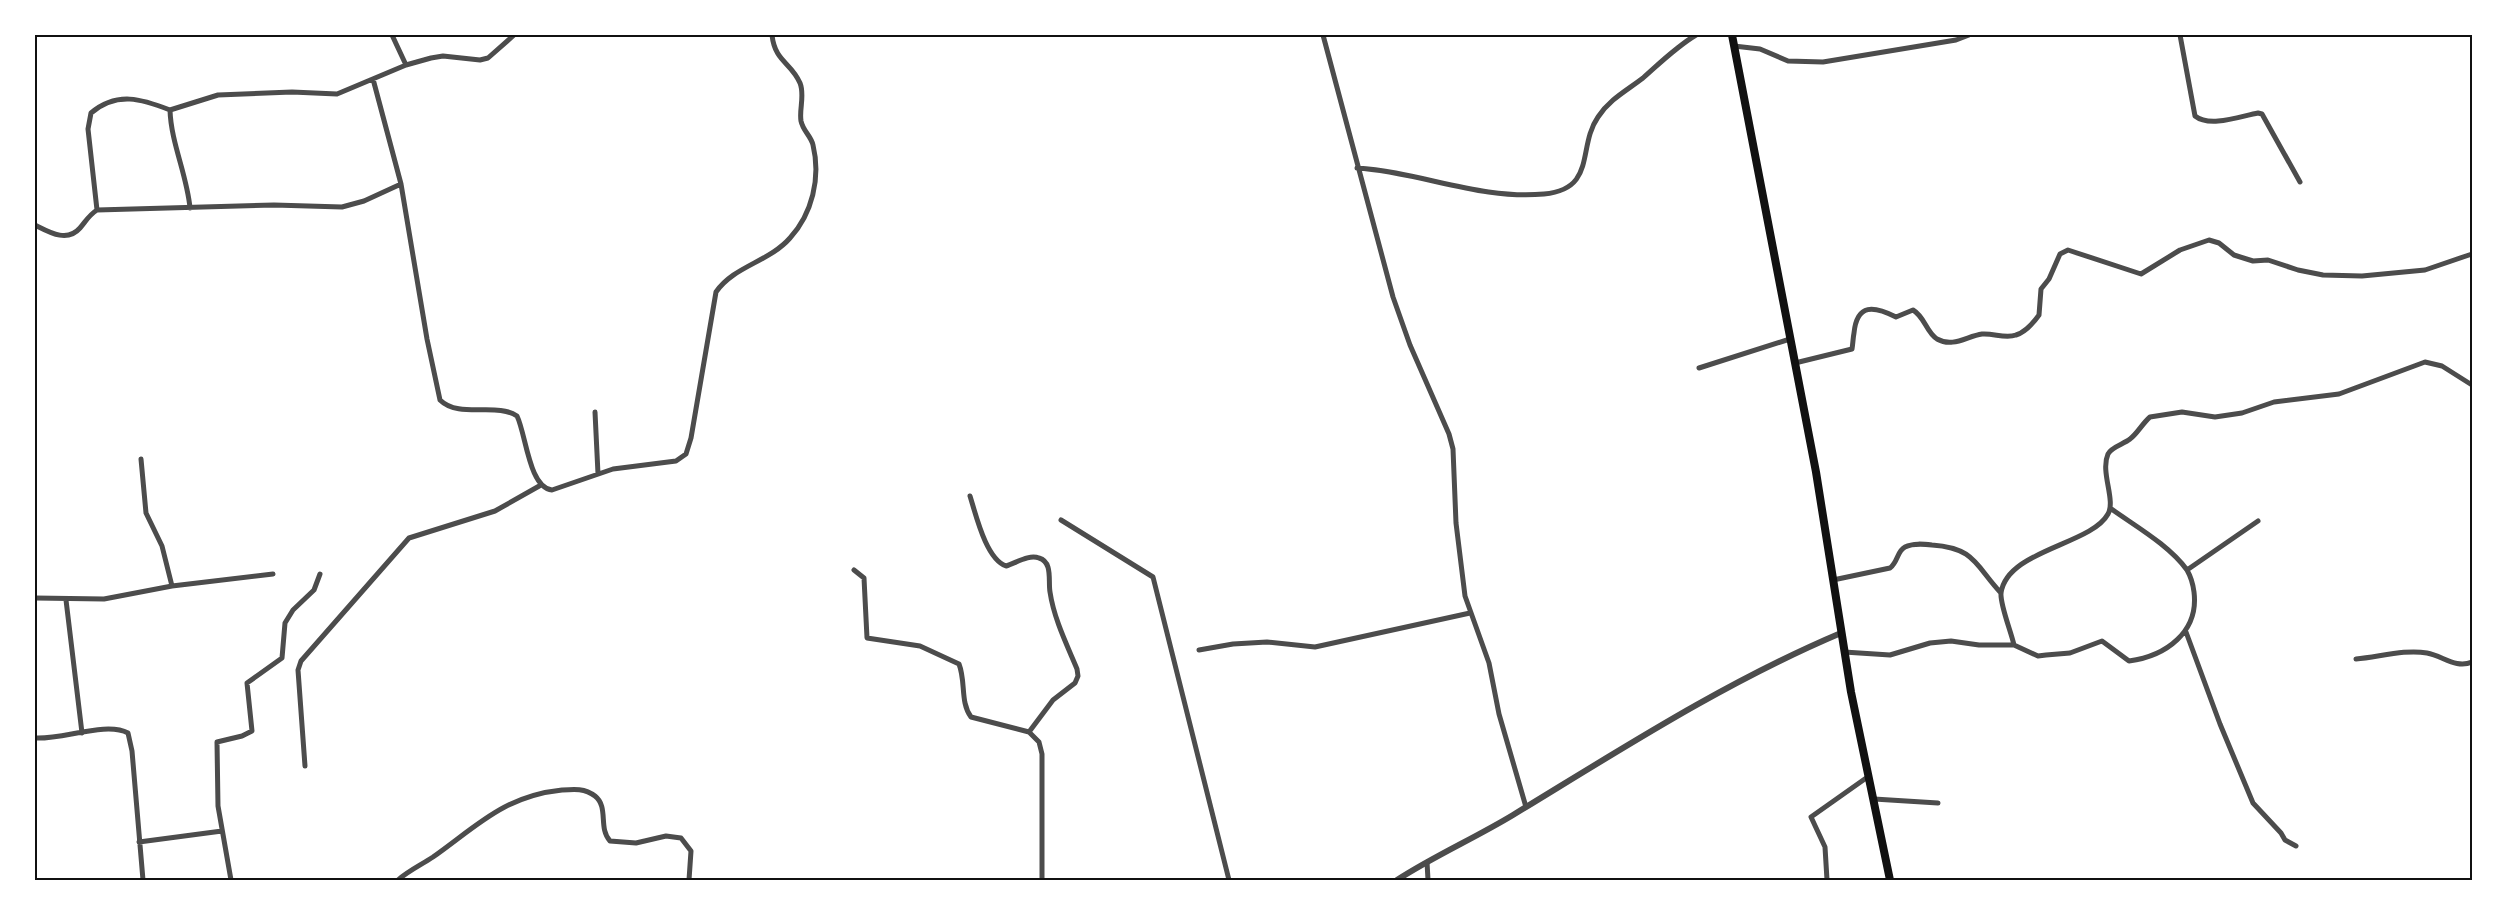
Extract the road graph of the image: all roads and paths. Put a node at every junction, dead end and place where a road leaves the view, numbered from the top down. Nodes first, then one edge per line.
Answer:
1 (392, 35) edge
2 (514, 35) edge
3 (772, 35) edge
4 (1323, 35) edge
5 (1696, 35) edge
6 (1732, 35) edge
7 (1969, 35) edge
8 (2180, 35) edge
9 (1734, 46) junction
10 (406, 65) junction
11 (373, 79) junction
12 (170, 110) junction
13 (1358, 168) junction
14 (2300, 182) dead end
15 (401, 184) junction
16 (190, 208) junction
17 (97, 210) junction
18 (35, 225) edge
19 (2472, 254) edge
20 (1790, 338) junction
21 (1795, 363) junction
22 (1699, 368) dead end
23 (2472, 385) edge
24 (595, 412) dead end
25 (142, 459) dead end
26 (598, 474) junction
27 (541, 485) junction
28 (970, 496) dead end
29 (2110, 508) junction
30 (1061, 520) dead end
31 (2258, 520) dead end
32 (854, 570) dead end
33 (2187, 570) junction
34 (273, 574) dead end
35 (320, 574) dead end
36 (1833, 580) junction
37 (172, 586) junction
38 (2001, 593) junction
39 (35, 598) edge
40 (66, 600) junction
41 (1470, 613) junction
42 (2186, 632) junction
43 (1841, 633) junction
44 (2014, 645) junction
45 (1199, 650) dead end
46 (1844, 652) junction
47 (2356, 659) dead end
48 (2472, 662) edge
49 (1029, 732) junction
50 (82, 734) junction
51 (35, 738) edge
52 (305, 766) dead end
53 (1869, 775) junction
54 (1874, 799) junction
55 (1938, 803) dead end
56 (1526, 807) junction
57 (222, 831) junction
58 (139, 842) junction
59 (2296, 846) dead end
60 (1427, 862) junction
61 (143, 880) edge
62 (231, 880) edge
63 (398, 880) edge
64 (689, 880) edge
65 (1042, 880) edge
66 (1229, 880) edge
67 (1397, 880) edge
68 (1428, 880) edge
69 (1827, 880) edge
70 (1890, 880) edge

1 - 10 street
2 - 10 street
3 - 26 street
4 - 13 street
5 - 13 street
6 - 9 main road
7 - 9 street
8 - 14 street
9 - 20 main road
10 - 11 street
11 - 12 street
11 - 15 street
12 - 16 street
12 - 17 street
13 - 41 street
15 - 16 street
15 - 27 street
16 - 17 street
17 - 18 street
19 - 21 street
20 - 21 main road
20 - 22 street
21 - 36 main road
23 - 29 street
24 - 26 street
25 - 37 street
26 - 27 street
27 - 52 street
28 - 49 street
29 - 33 street
29 - 38 street
30 - 66 street
31 - 33 street
32 - 49 street
33 - 42 street
34 - 37 street
35 - 57 street
36 - 38 street
36 - 43 main road
37 - 40 street
38 - 44 street
39 - 40 street
40 - 50 street
41 - 45 street
41 - 56 street
42 - 44 street
42 - 59 street
43 - 46 main road
43 - 56 street
44 - 46 street
46 - 53 main road
47 - 48 street
49 - 65 street
50 - 51 street
50 - 58 street
53 - 54 main road
53 - 69 street
54 - 55 street
54 - 70 main road
56 - 60 street
57 - 58 street
57 - 62 street
58 - 61 street
60 - 67 street
60 - 68 street
63 - 64 street

